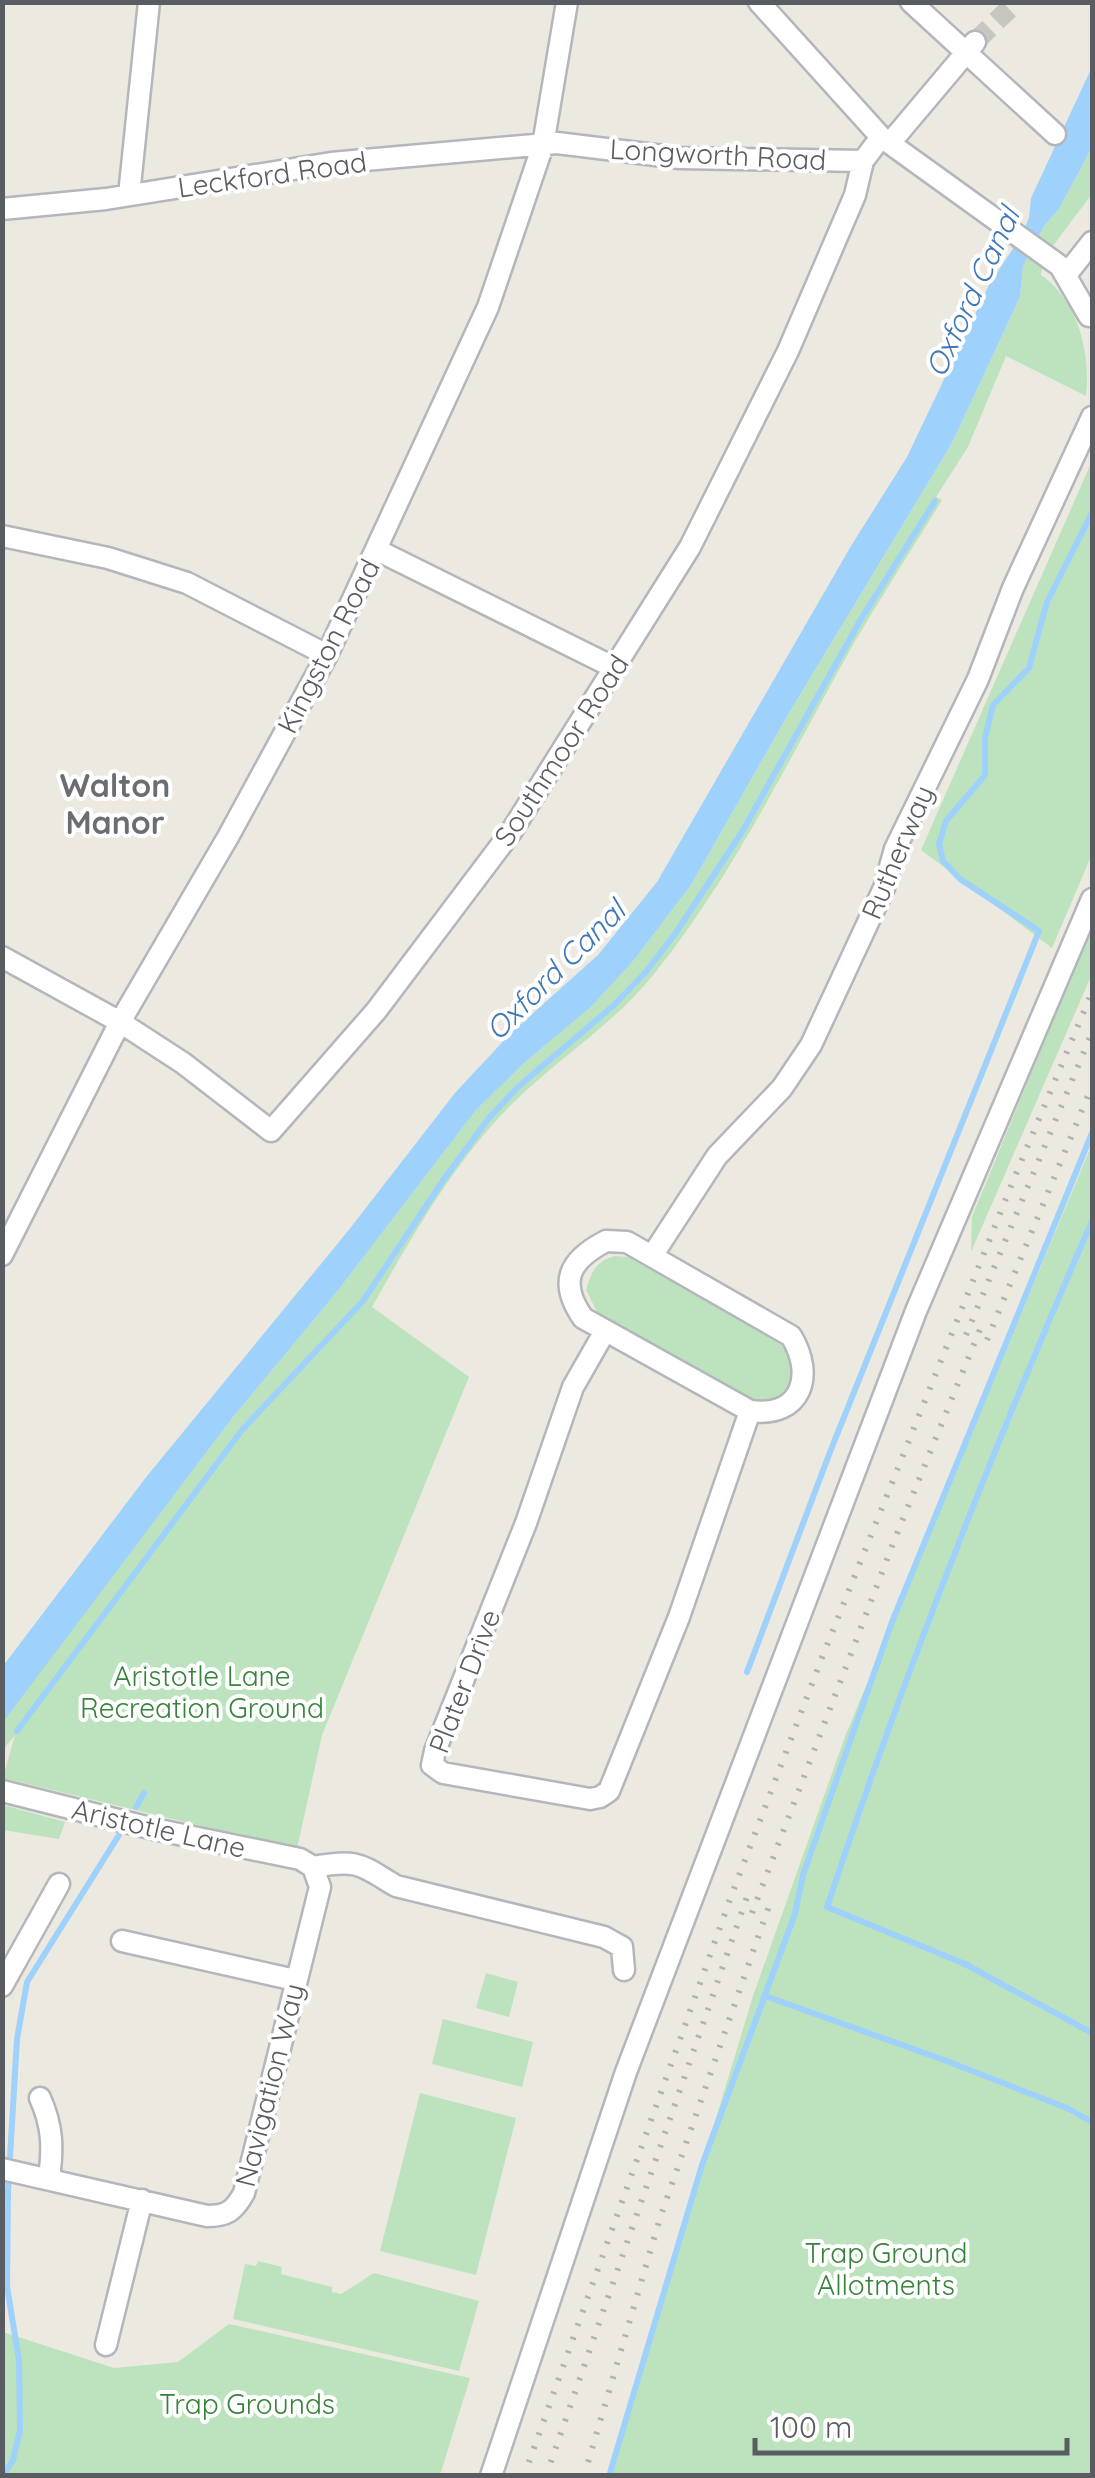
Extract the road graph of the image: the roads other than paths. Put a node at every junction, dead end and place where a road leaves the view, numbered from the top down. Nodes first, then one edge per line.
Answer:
1 (149, 2) edge
2 (567, 2) edge
3 (759, 2) edge
4 (911, 2) edge
5 (969, 47) junction
6 (1056, 134) dead end
7 (885, 140) junction
8 (543, 145) junction
9 (863, 160) junction
10 (12, 186) dead end
11 (129, 195) junction
12 (8, 209) edge
13 (1092, 242) edge
14 (1066, 275) junction
15 (1091, 319) edge
16 (1092, 417) edge
17 (2, 536) edge
18 (377, 550) junction
19 (327, 655) junction
20 (615, 668) junction
21 (1092, 899) edge
22 (2, 957) edge
23 (120, 1022) junction
24 (2, 1255) edge
25 (652, 1256) junction
26 (606, 1331) junction
27 (750, 1411) junction
28 (2, 1791) edge
29 (314, 1867) junction
30 (58, 1884) dead end
31 (122, 1941) dead end
32 (624, 1970) dead end
33 (295, 1980) junction
34 (2, 1986) edge
35 (40, 2098) dead end
36 (2, 2170) edge
37 (46, 2178) junction
38 (142, 2200) junction
39 (106, 2345) dead end
40 (491, 2476) edge

1 - 11 street
2 - 8 street, Kingston Road
3 - 7 street
4 - 5 street
5 - 6 street
5 - 7 street, Longworth Road
7 - 9 street, Longworth Road
7 - 14 street
8 - 9 street, Longworth Road
8 - 11 street, Leckford Road
8 - 18 street, Kingston Road
9 - 20 street, Southmoor Road
10 - 12 street
11 - 12 street, Leckford Road
13 - 14 street
14 - 15 street
16 - 25 street, Rutherway
17 - 19 street
18 - 19 street, Kingston Road
18 - 20 street
19 - 23 street, Kingston Road
20 - 23 street, Southmoor Road
21 - 40 street
22 - 23 street, Southmoor Road
23 - 24 street, Kingston Road
25 - 26 street
25 - 27 street
26 - 27 street
26 - 27 street, Plater Drive
28 - 29 street, Aristotle Lane
29 - 32 street, Aristotle Lane
29 - 33 street, Navigation Way
30 - 34 street
31 - 33 street
33 - 38 street, Navigation Way
35 - 37 street
36 - 37 street, Navigation Way
37 - 38 street, Navigation Way
38 - 39 street

